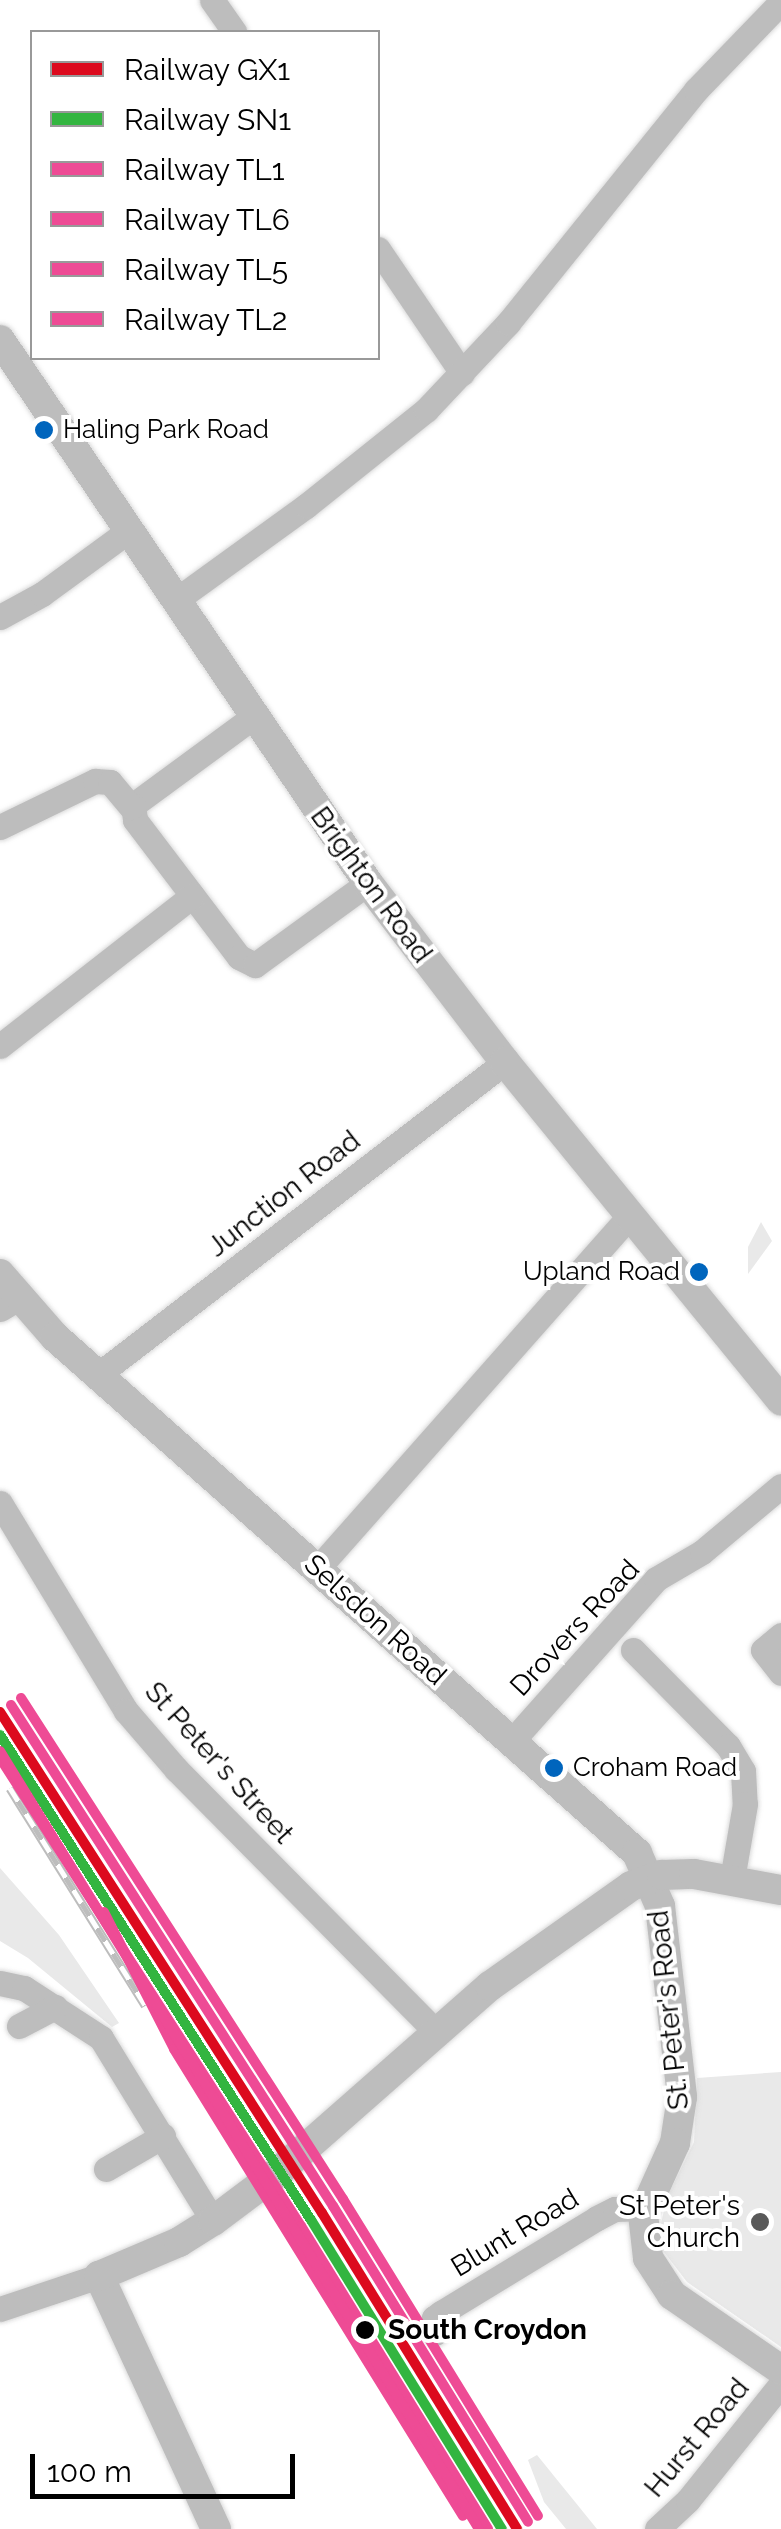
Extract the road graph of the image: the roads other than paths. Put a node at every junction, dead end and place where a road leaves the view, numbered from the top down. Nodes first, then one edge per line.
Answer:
1 (212, 0) edge
2 (781, 2) edge
3 (233, 30) edge
4 (380, 252) edge
5 (1, 343) edge
6 (462, 373) junction
7 (128, 531) junction
8 (176, 600) junction
9 (0, 617) edge
10 (253, 717) junction
11 (131, 807) junction
12 (0, 826) edge
13 (368, 883) junction
14 (192, 896) junction
15 (0, 1046) edge
16 (505, 1062) junction
17 (630, 1216) junction
18 (6, 1294) edge
19 (99, 1374) junction
20 (781, 1401) edge
21 (781, 1486) edge
22 (0, 1504) edge
23 (318, 1568) junction
24 (781, 1636) edge
25 (633, 1650) dead end
26 (781, 1673) edge
27 (511, 1742) junction
28 (651, 1878) junction
29 (732, 1879) junction
30 (781, 1890) edge
31 (0, 1983) edge
32 (55, 2007) junction
33 (19, 2026) dead end
34 (435, 2030) junction
35 (163, 2136) junction
36 (106, 2169) dead end
37 (645, 2208) junction
38 (213, 2221) junction
39 (99, 2276) junction
40 (0, 2308) edge
41 (435, 2332) dead end
42 (781, 2370) edge
43 (781, 2384) edge
44 (216, 2529) edge
45 (657, 2529) edge

1 - 3 street
2 - 6 street
4 - 6 street
5 - 7 main road, Brighton Road
6 - 8 street
7 - 8 main road, Brighton Road
7 - 9 street
8 - 10 main road, Brighton Road
10 - 11 street
10 - 13 main road, Brighton Road
11 - 12 street
11 - 14 street
13 - 14 street
13 - 16 main road, Brighton Road
14 - 15 street
16 - 17 main road, Brighton Road
16 - 19 street, Junction Road
17 - 20 main road, Brighton Road
17 - 23 street
18 - 19 main road, Selsdon Road
19 - 23 main road, Selsdon Road
21 - 27 street, Drovers Road
22 - 34 street, St Peter's Street
23 - 27 main road, Selsdon Road
24 - 26 street
25 - 29 street
27 - 28 main road, Selsdon Road
28 - 29 main road
28 - 34 main road
28 - 37 main road, St. Peter's Road
29 - 30 main road
31 - 32 street
32 - 33 street
32 - 35 street
34 - 38 main road
35 - 36 street
35 - 38 street
37 - 41 street, Blunt Road
37 - 42 main road, St. Peter's Road
38 - 39 main road
39 - 40 street
39 - 44 main road
43 - 45 street, Hurst Road

